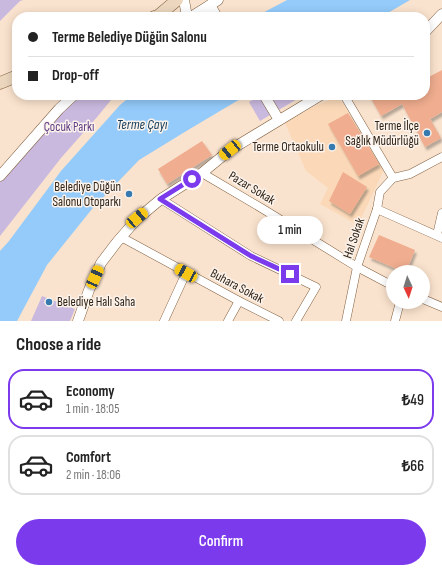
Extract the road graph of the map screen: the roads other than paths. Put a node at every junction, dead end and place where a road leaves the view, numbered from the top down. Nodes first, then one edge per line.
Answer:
1 (177, 0) edge
2 (184, 0) edge
3 (214, 3) edge
4 (163, 12) edge
5 (186, 12) edge
6 (199, 12) edge
7 (442, 14) edge
8 (430, 27) edge
9 (12, 78) edge
10 (0, 83) edge
11 (68, 100) edge
12 (267, 100) edge
13 (313, 100) edge
14 (347, 100) edge
15 (279, 120) junction
16 (442, 157) edge
17 (202, 173) junction
18 (0, 176) edge
19 (393, 178) junction
20 (160, 199) junction
21 (377, 209) junction
22 (442, 213) edge
23 (440, 236) edge
24 (122, 237) junction
25 (356, 267) junction
26 (186, 273) junction
27 (386, 282) edge
28 (238, 301) junction
29 (430, 302) edge
30 (442, 307) edge
31 (398, 309) edge
32 (78, 321) edge
33 (164, 321) edge
34 (228, 321) edge
35 (279, 321) edge
36 (296, 321) edge
37 (346, 321) edge
38 (395, 321) edge

1 - 4 main road
2 - 5 street
3 - 6 street
7 - 8 street
9 - 10 main road
11 - 18 street
12 - 15 street
13 - 15 street
14 - 19 street
15 - 17 street
16 - 19 street
17 - 20 street
17 - 25 street, Pazar Sokak
19 - 21 street
20 - 24 street
20 - 36 street
21 - 23 street, Hal Sokak
21 - 25 street, Hal Sokak
22 - 23 street
24 - 26 street, Buhara Sokak
24 - 32 street
25 - 27 street, Pazar Sokak
25 - 37 street, Hal Sokak
26 - 28 street, Buhara Sokak
26 - 33 street
28 - 34 street
28 - 35 street, Buhara Sokak
29 - 30 street
31 - 38 street

